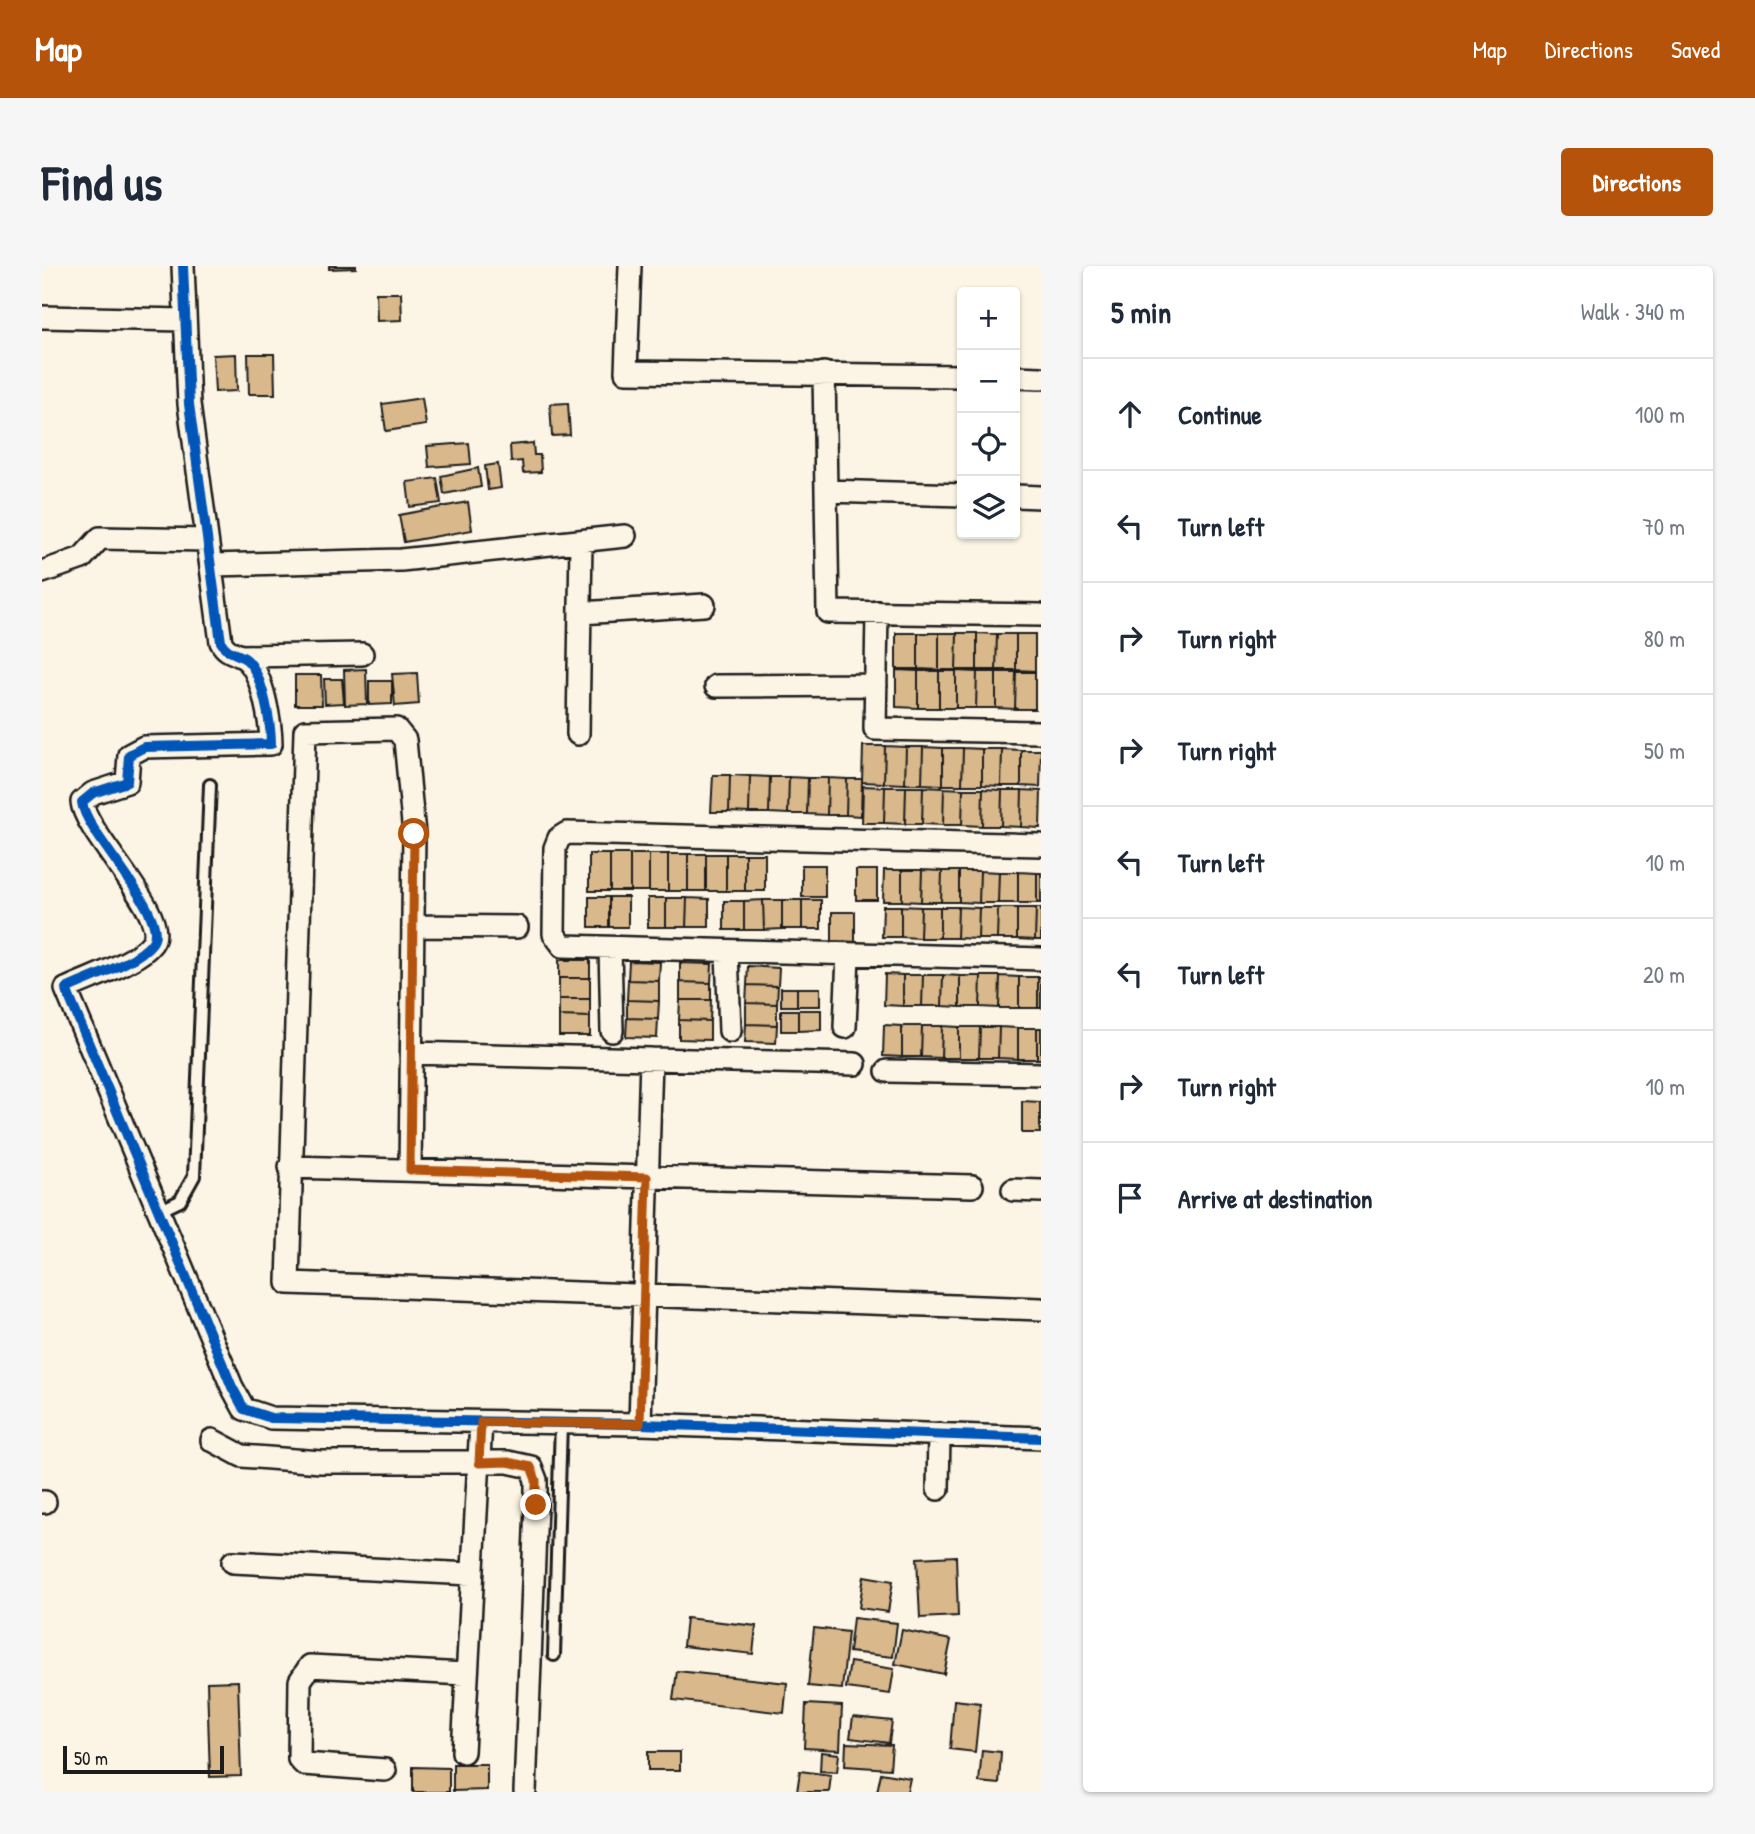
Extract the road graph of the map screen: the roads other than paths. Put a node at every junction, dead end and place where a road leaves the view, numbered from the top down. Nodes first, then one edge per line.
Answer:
1 (183, 266) edge
2 (630, 266) edge
3 (42, 317) edge
4 (184, 320) junction
5 (824, 373) junction
6 (957, 376) edge
7 (1020, 377) edge
8 (1041, 378) edge
9 (826, 491) junction
10 (957, 495) edge
11 (1020, 496) edge
12 (1041, 497) edge
13 (625, 536) dead end
14 (207, 540) junction
15 (581, 541) junction
16 (212, 565) junction
17 (42, 572) edge
18 (704, 605) dead end
19 (877, 612) junction
20 (581, 613) junction
21 (1041, 615) edge
22 (362, 654) dead end
23 (241, 656) junction
24 (876, 685) junction
25 (716, 686) dead end
26 (1041, 732) edge
27 (578, 734) dead end
28 (210, 785) dead end
29 (1041, 845) edge
30 (414, 926) junction
31 (517, 927) dead end
32 (610, 948) junction
33 (727, 952) junction
34 (848, 956) junction
35 (1041, 959) edge
36 (845, 1027) dead end
37 (611, 1031) dead end
38 (730, 1031) dead end
39 (412, 1053) junction
40 (650, 1059) junction
41 (855, 1064) dead end
42 (887, 1071) dead end
43 (1041, 1074) edge
44 (290, 1167) junction
45 (410, 1170) junction
46 (647, 1177) junction
47 (972, 1186) dead end
48 (1013, 1191) dead end
49 (1041, 1191) edge
50 (159, 1211) junction
51 (643, 1297) junction
52 (1041, 1309) edge
53 (481, 1422) junction
54 (561, 1423) junction
55 (640, 1424) junction
56 (939, 1434) junction
57 (1041, 1437) edge
58 (212, 1440) dead end
59 (479, 1463) junction
60 (938, 1489) dead end
61 (233, 1562) dead end
62 (471, 1574) junction
63 (554, 1655) dead end
64 (466, 1674) junction
65 (463, 1752) dead end
66 (385, 1770) dead end
67 (525, 1792) edge

1 - 4 street
2 - 5 street
3 - 4 street
4 - 14 street
5 - 6 street
5 - 9 street
7 - 8 street
9 - 10 street
9 - 19 street
11 - 12 street
13 - 15 street
14 - 16 street
14 - 17 street
15 - 16 street
15 - 20 street
16 - 23 street
18 - 20 street
19 - 21 street
19 - 24 street
20 - 27 street
22 - 23 street
23 - 50 street
24 - 25 street
24 - 26 street
28 - 50 lane
29 - 32 street
30 - 31 street
30 - 39 street
30 - 44 street
32 - 33 street
32 - 37 street
33 - 34 street
33 - 38 street
34 - 35 street
34 - 36 street
39 - 40 street
39 - 45 street
40 - 41 street
40 - 46 street
42 - 43 street
44 - 45 street
44 - 51 street
45 - 46 street
46 - 47 street
46 - 51 street
48 - 49 street
50 - 53 street
51 - 52 street
51 - 55 street
53 - 54 street
53 - 59 street
54 - 55 street
54 - 63 lane
55 - 56 street
56 - 57 street
56 - 60 street
58 - 59 street
59 - 62 street
59 - 67 street
61 - 62 street
62 - 64 street
64 - 65 street
64 - 66 street

